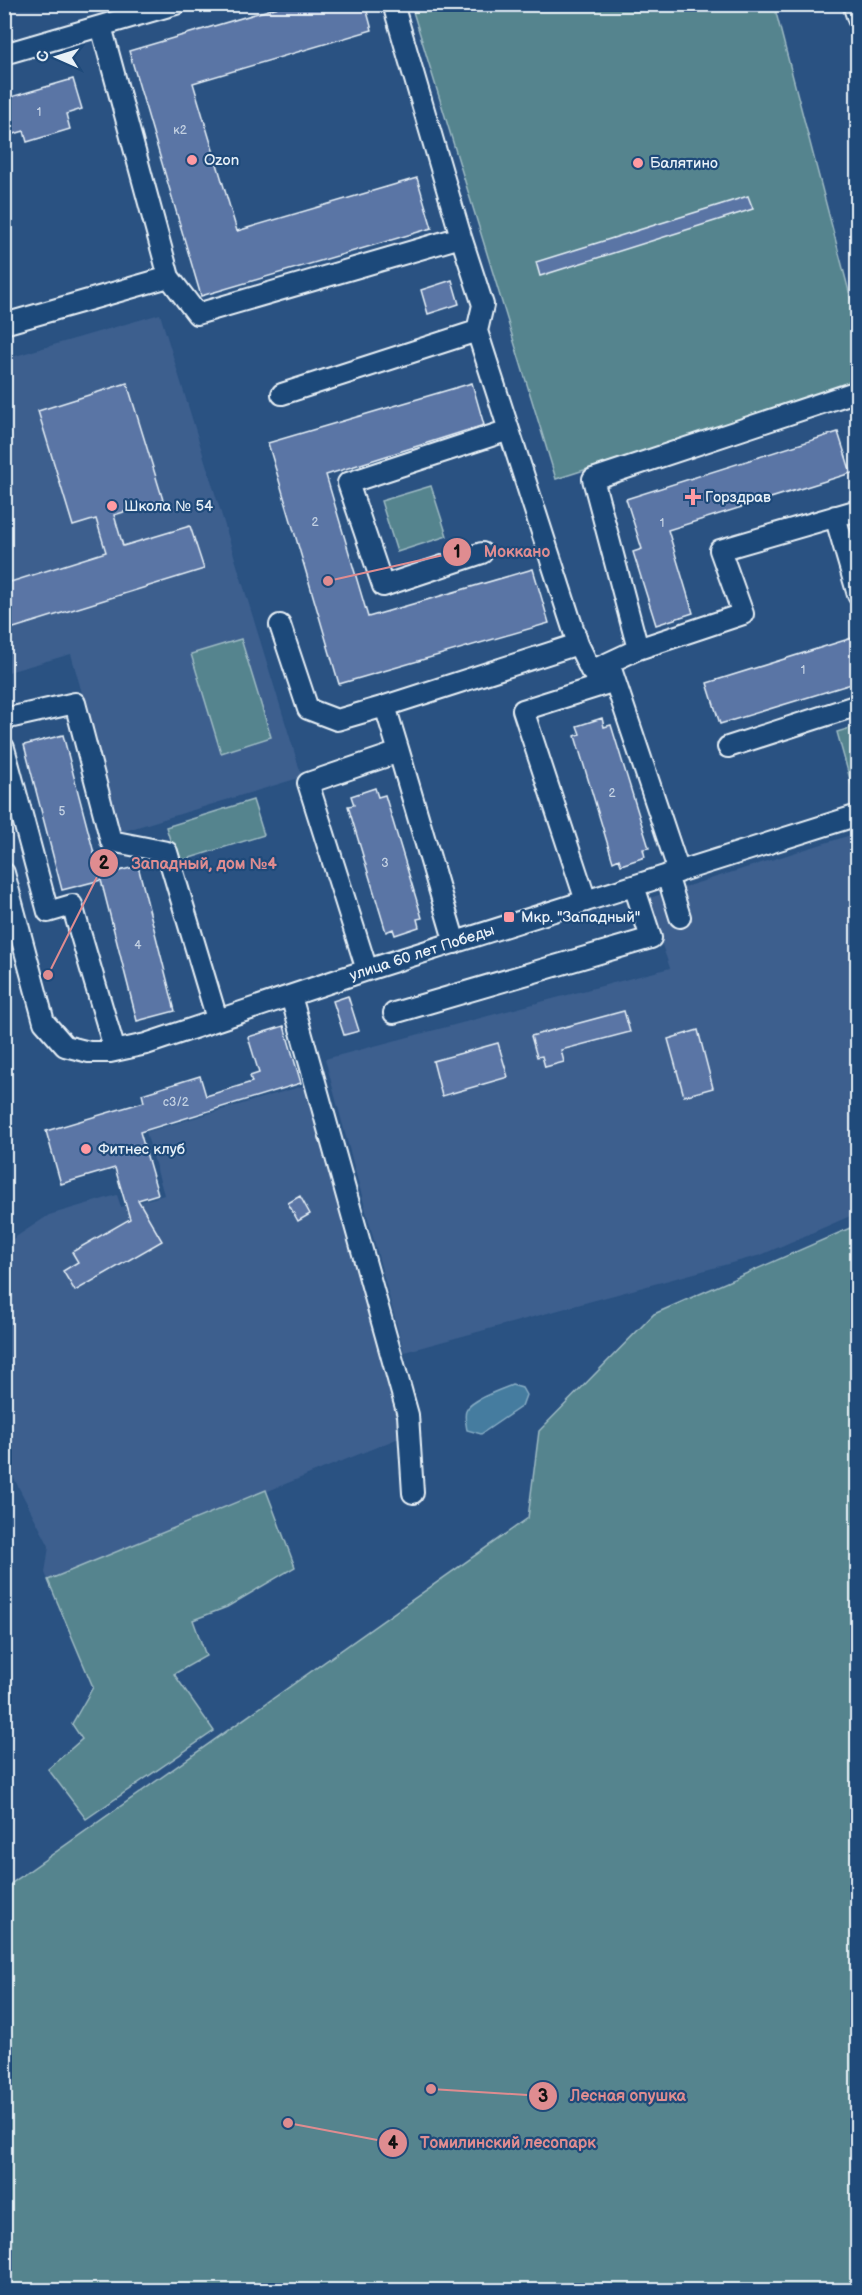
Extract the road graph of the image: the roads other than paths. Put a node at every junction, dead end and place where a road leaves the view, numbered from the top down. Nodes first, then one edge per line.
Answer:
1 (176, 4) edge
2 (393, 4) edge
3 (853, 4) edge
4 (858, 19) edge
5 (101, 26) junction
6 (4, 54) edge
7 (461, 237) junction
8 (169, 278) junction
9 (4, 324) edge
10 (477, 331) junction
11 (857, 393) edge
12 (282, 394) dead end
13 (509, 430) junction
14 (858, 510) edge
15 (835, 516) junction
16 (482, 554) dead end
17 (858, 595) edge
18 (280, 625) dead end
19 (578, 644) junction
20 (638, 648) junction
21 (612, 672) junction
22 (858, 705) edge
23 (385, 706) junction
24 (4, 719) edge
25 (728, 747) dead end
26 (4, 748) edge
27 (399, 752) junction
28 (858, 815) edge
29 (4, 873) edge
30 (673, 874) junction
31 (634, 886) junction
32 (586, 901) junction
33 (680, 917) dead end
34 (454, 943) junction
35 (367, 970) junction
36 (291, 996) junction
37 (394, 1013) dead end
38 (217, 1019) junction
39 (115, 1051) junction
40 (413, 1492) dead end

1 - 5 street
2 - 7 street
3 - 4 street
5 - 6 street
5 - 8 street
7 - 8 street
7 - 10 street
8 - 9 street
10 - 12 street
10 - 13 street
11 - 20 street
13 - 16 street
13 - 19 street
14 - 15 street
15 - 17 street
15 - 20 street
18 - 23 street
19 - 21 street
19 - 23 street
20 - 21 street
21 - 30 street
21 - 32 street
22 - 25 street
23 - 27 street
24 - 38 street
26 - 39 street
27 - 34 street
27 - 35 street
28 - 30 street, улица 60 лет Победы
29 - 39 street, улица 60 лет Победы
30 - 31 street, улица 60 лет Победы
30 - 33 street
31 - 32 street, улица 60 лет Победы
31 - 37 street
32 - 34 street, улица 60 лет Победы
34 - 35 street, улица 60 лет Победы
35 - 36 street, улица 60 лет Победы
36 - 38 street, улица 60 лет Победы
36 - 40 street
38 - 39 street, улица 60 лет Победы

